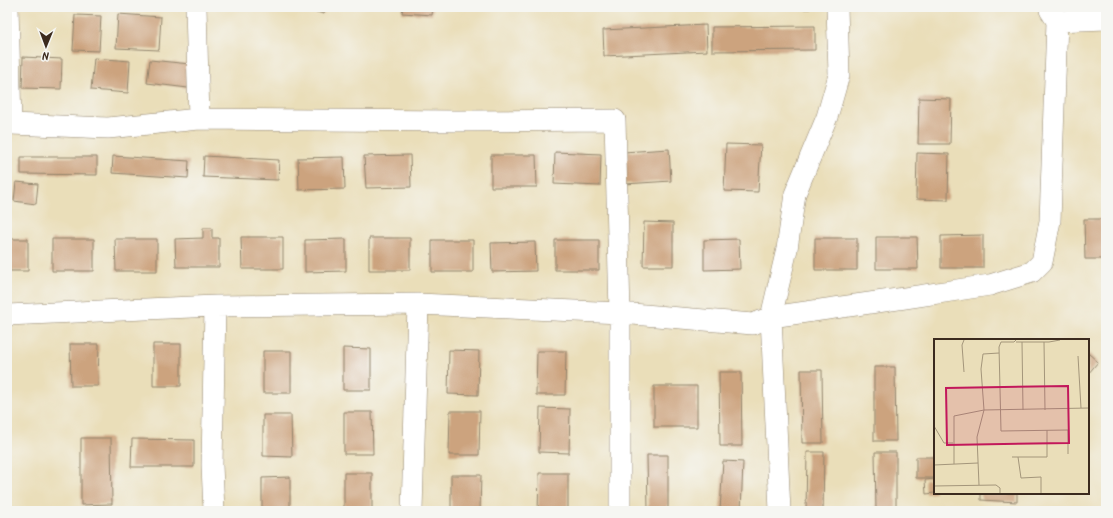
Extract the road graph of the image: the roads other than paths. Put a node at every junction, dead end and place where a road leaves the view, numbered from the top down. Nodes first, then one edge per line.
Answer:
1 (8, 7) edge
2 (196, 7) edge
3 (837, 7) edge
4 (1053, 14) edge
5 (1106, 19) edge
6 (200, 119) junction
7 (418, 304) junction
8 (215, 306) junction
9 (620, 313) junction
10 (7, 315) edge
11 (770, 317) junction
12 (214, 511) edge
13 (412, 511) edge
14 (620, 511) edge
15 (780, 511) edge

1 - 6 street
2 - 6 street
3 - 11 street
4 - 5 street
4 - 11 street
6 - 9 street
7 - 8 street
7 - 9 street
7 - 13 street
8 - 10 street
8 - 12 street
9 - 11 street
9 - 14 street
11 - 15 street

